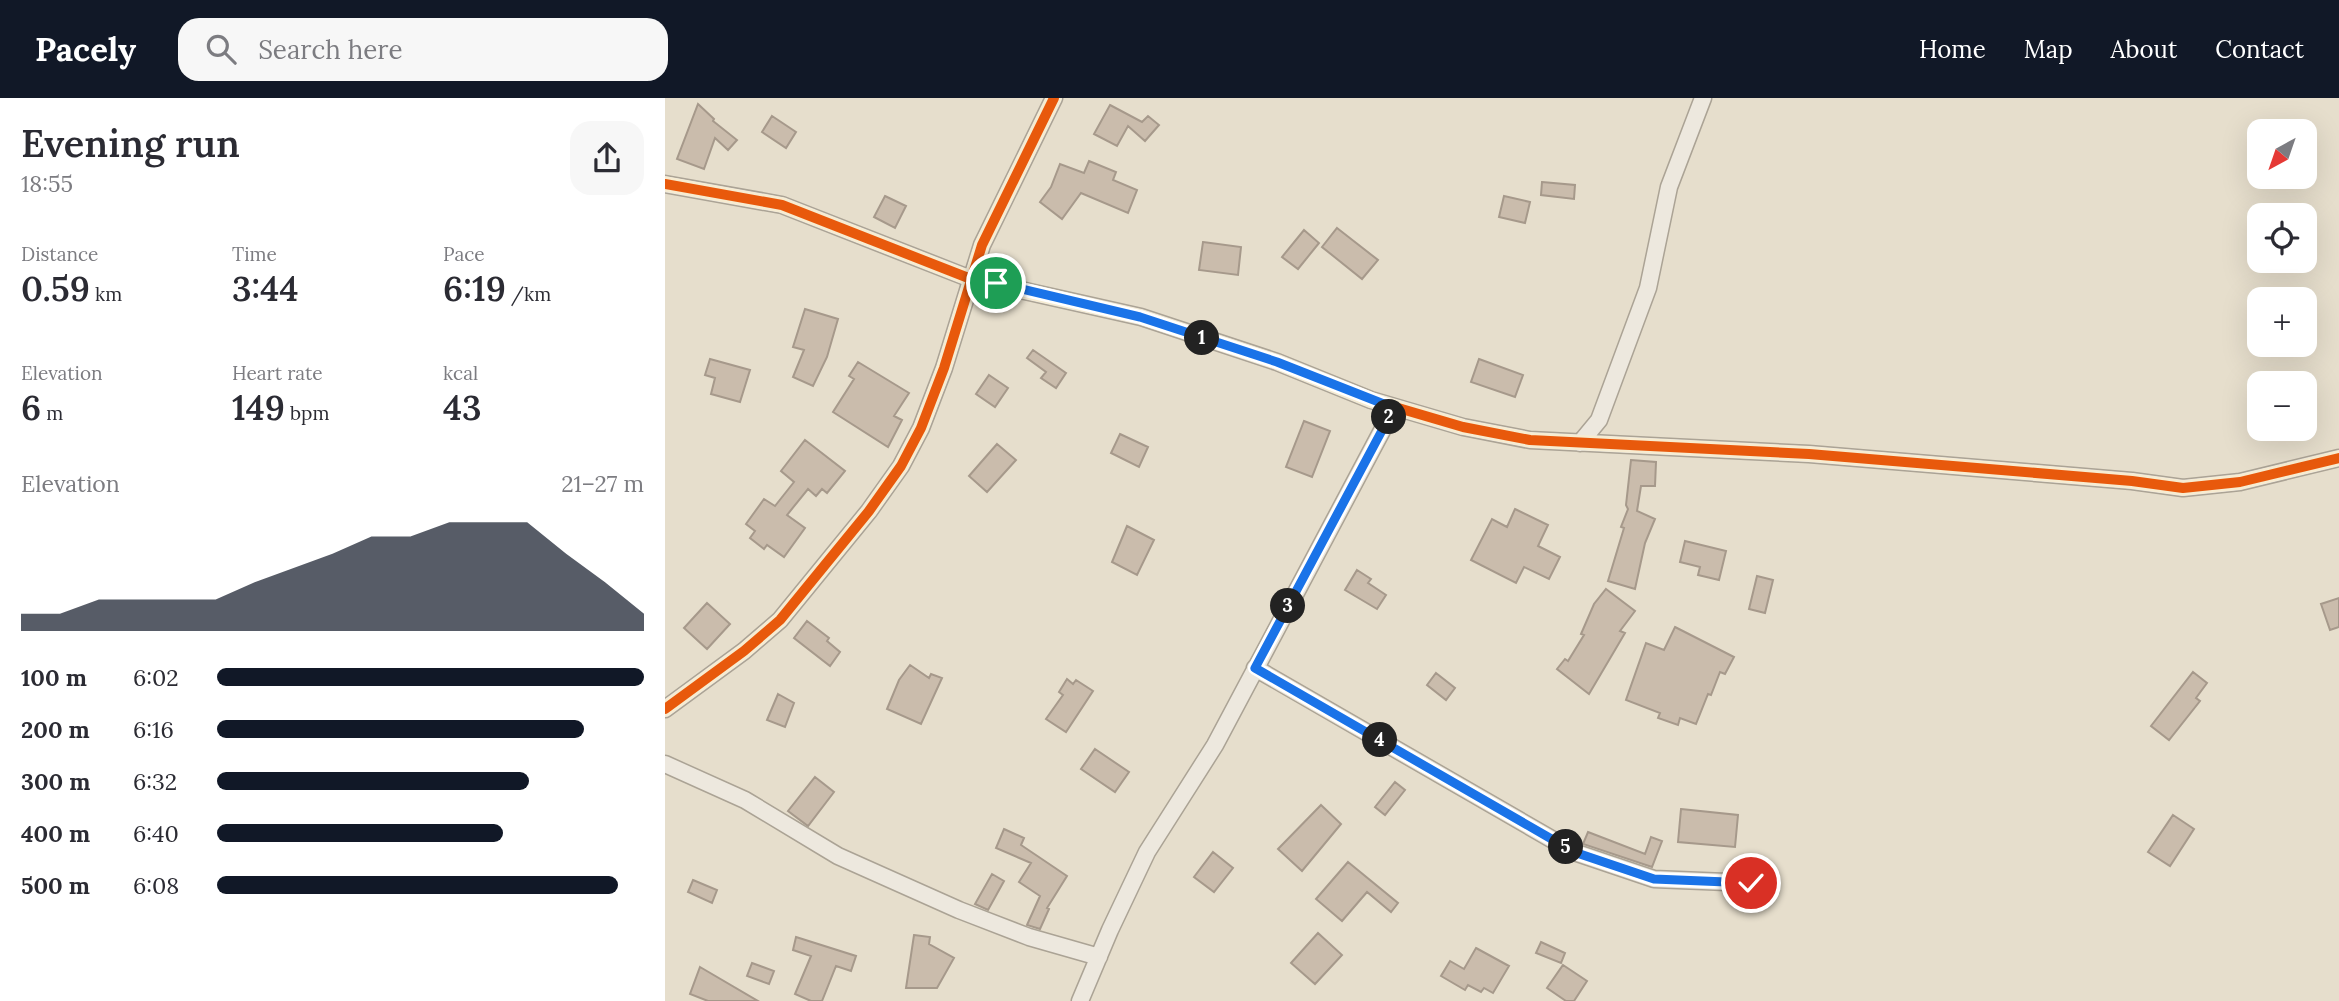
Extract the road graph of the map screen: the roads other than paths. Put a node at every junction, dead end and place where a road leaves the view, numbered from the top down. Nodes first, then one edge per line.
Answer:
1 (1055, 98) edge
2 (1703, 98) edge
3 (665, 184) edge
4 (971, 279) junction
5 (1394, 408) junction
6 (1580, 443) junction
7 (2339, 458) edge
8 (1255, 668) junction
9 (665, 709) edge
10 (665, 764) edge
11 (1751, 883) dead end
12 (1099, 957) junction
13 (1080, 1001) edge

1 - 4 street
2 - 6 street
3 - 4 street
4 - 5 street
4 - 9 street
5 - 6 street
5 - 8 street
6 - 7 street
8 - 11 street
8 - 12 street
10 - 12 street
12 - 13 street

